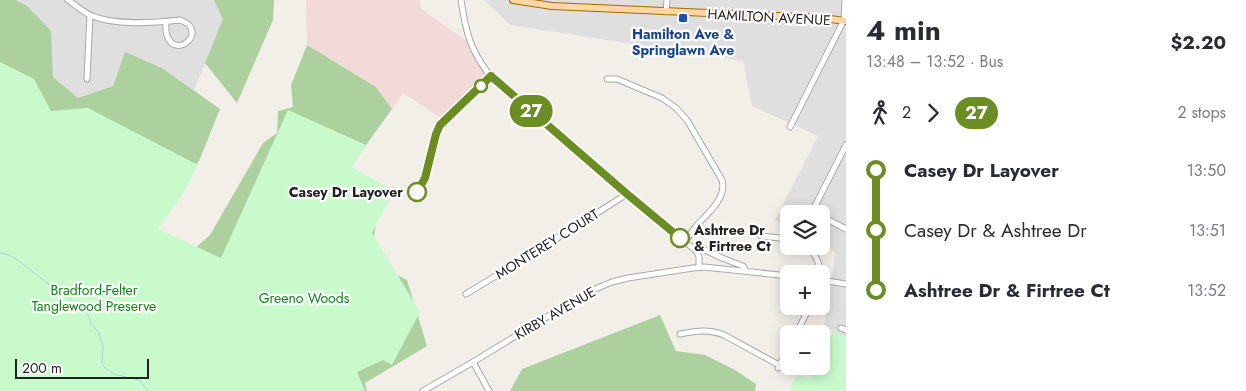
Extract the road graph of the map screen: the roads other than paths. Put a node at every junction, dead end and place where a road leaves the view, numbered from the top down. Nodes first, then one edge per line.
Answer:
1 (68, 0) edge
2 (461, 0) edge
3 (513, 0) edge
4 (595, 0) edge
5 (667, 0) edge
6 (845, 0) edge
7 (595, 8) junction
8 (666, 12) junction
9 (90, 15) junction
10 (845, 21) edge
11 (166, 22) junction
12 (491, 76) junction
13 (87, 79) dead end
14 (607, 79) dead end
15 (790, 127) dead end
16 (845, 148) edge
17 (627, 194) junction
18 (416, 196) dead end
19 (818, 205) edge
20 (830, 221) edge
21 (846, 229) edge
22 (761, 236) dead end
23 (780, 238) edge
24 (685, 242) junction
25 (693, 248) junction
26 (699, 267) junction
27 (746, 271) junction
28 (780, 275) edge
29 (830, 281) edge
30 (846, 284) edge
31 (466, 294) dead end
32 (680, 334) dead end
33 (473, 362) junction
34 (780, 365) edge
35 (423, 391) edge
36 (489, 391) edge

1 - 9 street
2 - 12 street
3 - 7 main road, HAMILTON AVENUE
4 - 7 street
5 - 8 street
6 - 10 street
7 - 8 main road, HAMILTON AVENUE
8 - 10 main road, HAMILTON AVENUE
9 - 11 street
9 - 13 street
10 - 15 street
11 - 11 street
12 - 17 street
12 - 18 street
14 - 24 street
16 - 19 street
17 - 24 street
17 - 31 street, MONTEREY COURT
20 - 21 street
22 - 23 street
24 - 25 street
25 - 26 street
25 - 27 street
26 - 27 street, KIRBY AVENUE
26 - 33 street, KIRBY AVENUE
27 - 28 street, KIRBY AVENUE
29 - 30 street
32 - 34 street
33 - 35 street, KIRBY AVENUE
33 - 36 street

